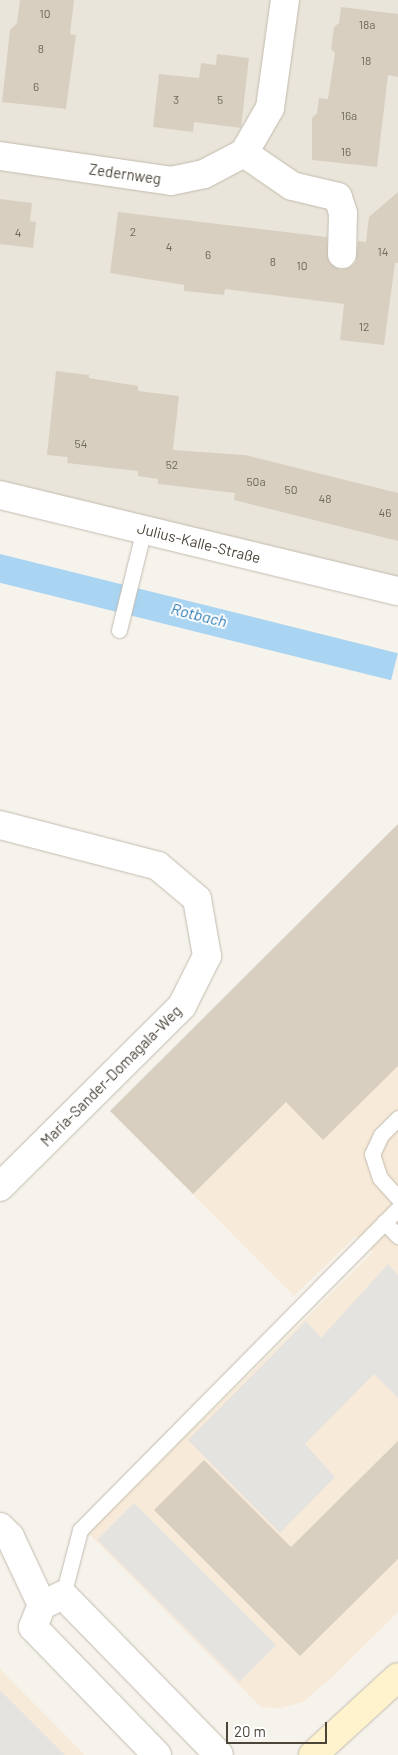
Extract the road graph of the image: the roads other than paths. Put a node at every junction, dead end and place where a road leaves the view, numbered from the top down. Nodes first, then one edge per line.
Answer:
1 (284, 0) edge
2 (244, 153) junction
3 (0, 156) edge
4 (342, 254) dead end
5 (0, 495) edge
6 (144, 529) junction
7 (398, 591) edge
8 (119, 630) dead end
9 (0, 826) edge
10 (398, 1118) edge
11 (0, 1187) edge
12 (398, 1198) edge
13 (398, 1208) edge
14 (384, 1222) junction
15 (398, 1236) edge
16 (0, 1527) edge
17 (46, 1609) junction
18 (398, 1677) edge
19 (157, 1755) edge
20 (219, 1755) edge
21 (313, 1755) edge

1 - 2 street
2 - 3 street, Zedernweg
2 - 4 street
5 - 6 street, Julius-Kalle-Straße
6 - 7 street, Julius-Kalle-Straße
6 - 8 lane
9 - 11 street, Maria-Sander-Domagala-Weg
10 - 12 lane
13 - 14 lane
14 - 15 lane
14 - 17 lane
16 - 17 street
17 - 19 street
17 - 20 street
18 - 21 main road

